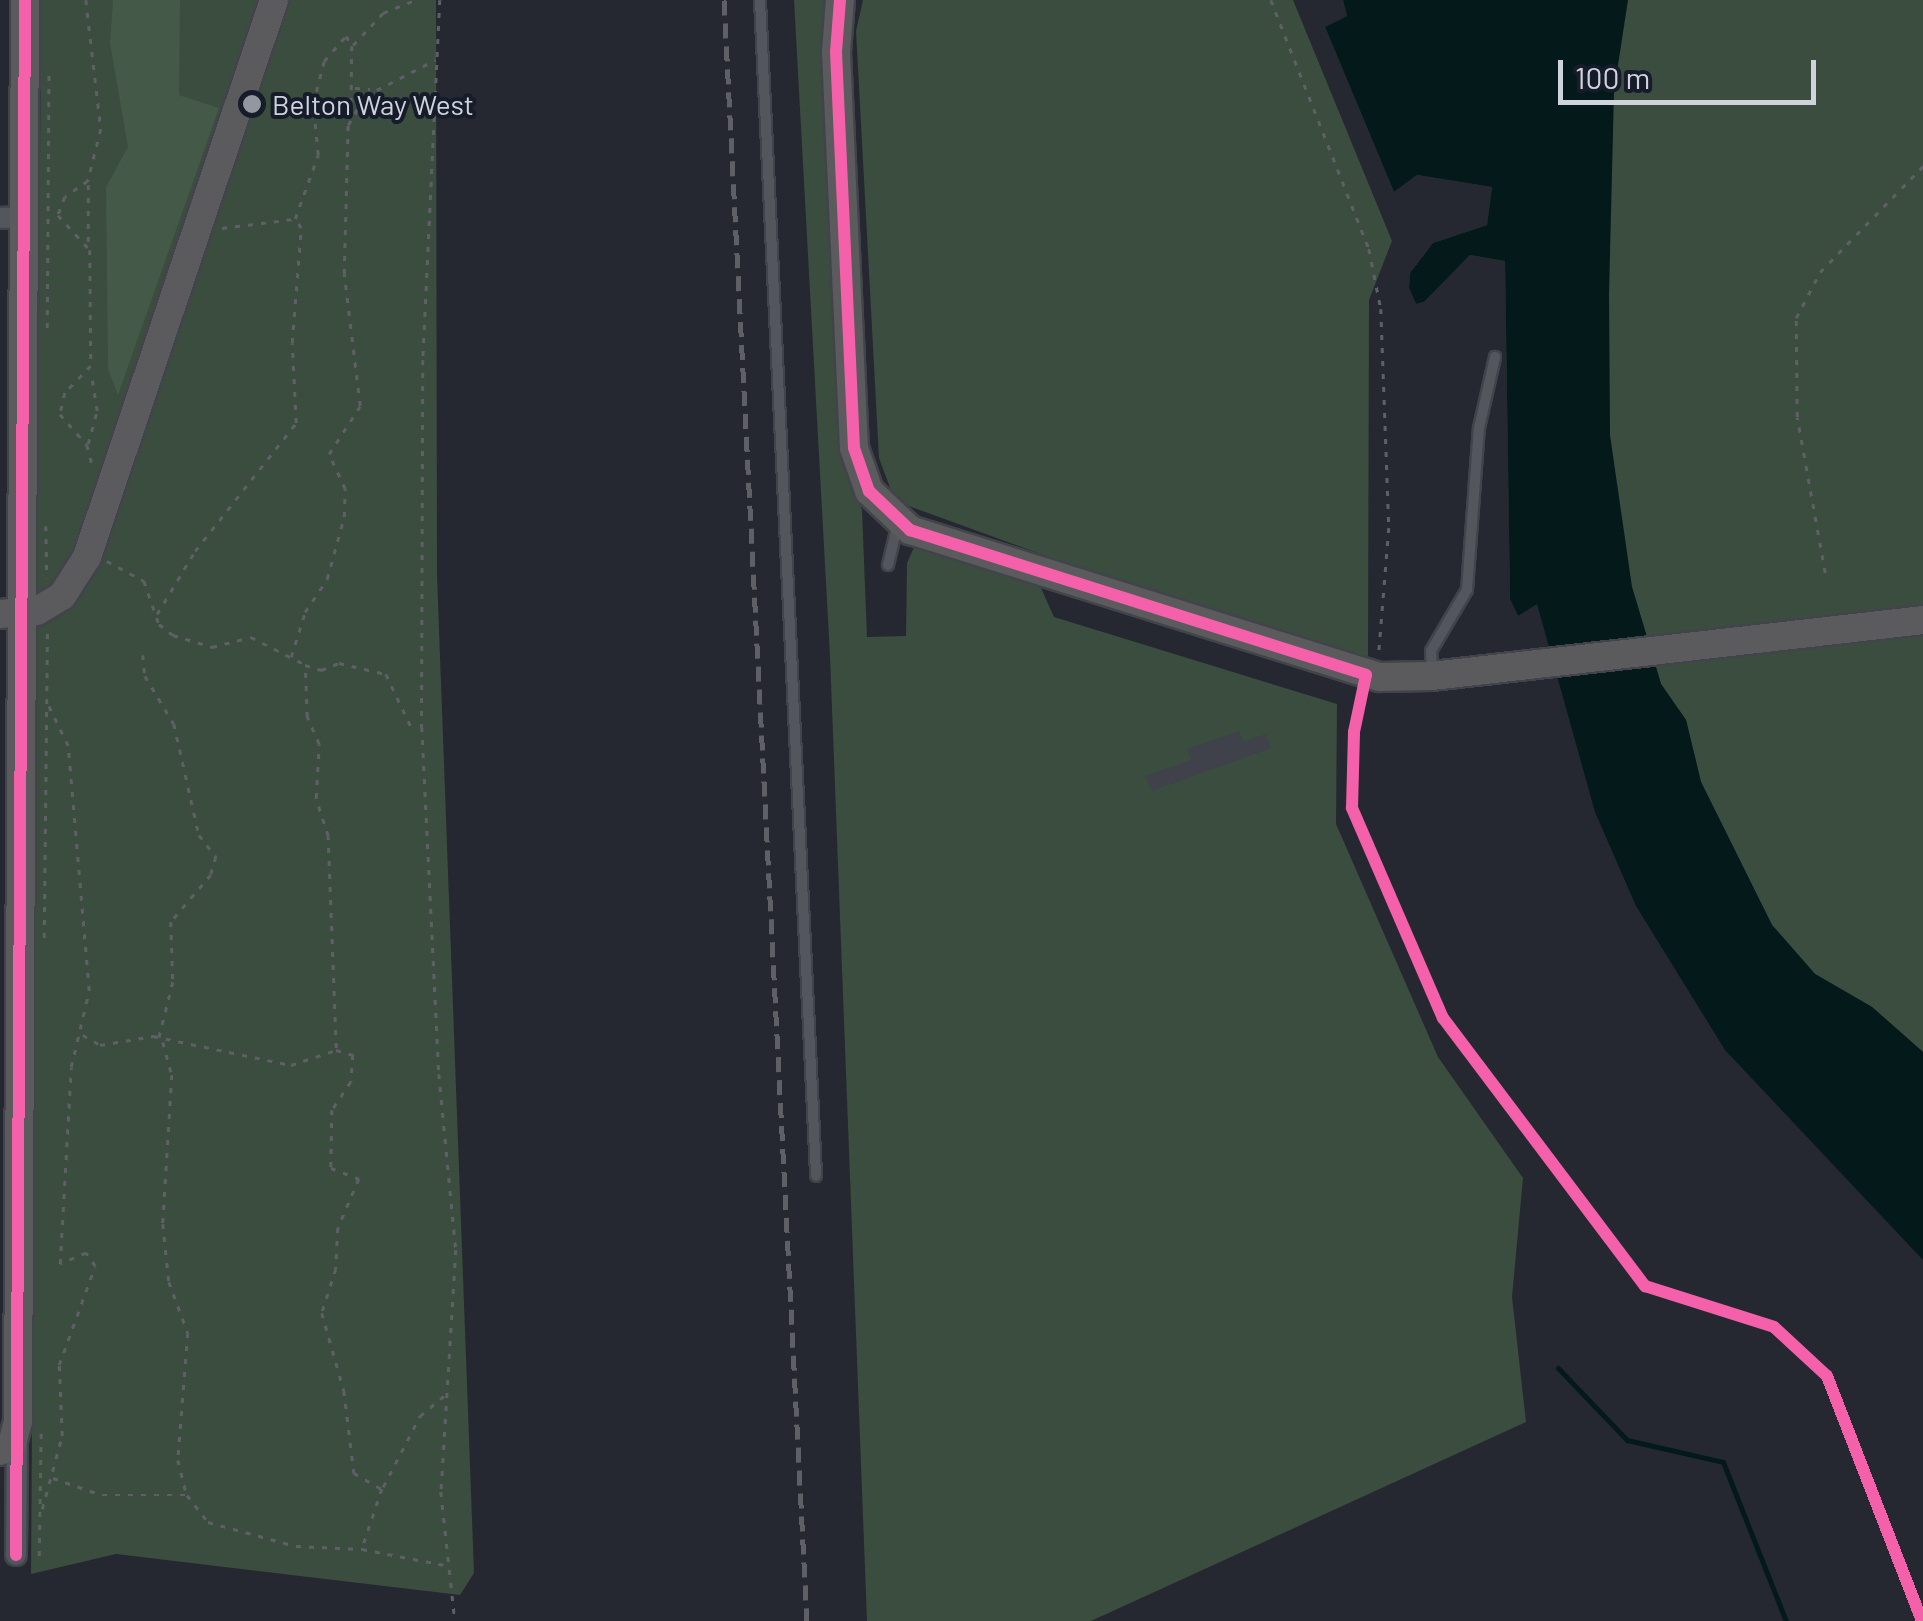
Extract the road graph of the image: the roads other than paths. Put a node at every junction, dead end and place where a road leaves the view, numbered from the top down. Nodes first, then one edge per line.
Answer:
1 (25, 0) edge
2 (274, 0) edge
3 (760, 0) edge
4 (840, 0) edge
5 (12, 217) edge
6 (1495, 357) dead end
7 (898, 522) junction
8 (888, 565) dead end
9 (11, 614) edge
10 (1923, 620) edge
11 (1432, 676) junction
12 (10, 1014) edge
13 (816, 1176) dead end
14 (9, 1443) edge
15 (16, 1555) dead end

1 - 5 street
2 - 9 street
3 - 13 lane
4 - 7 street
5 - 9 street
6 - 11 lane
7 - 8 lane
7 - 11 street
9 - 12 street
10 - 11 street
12 - 14 street
14 - 15 street

